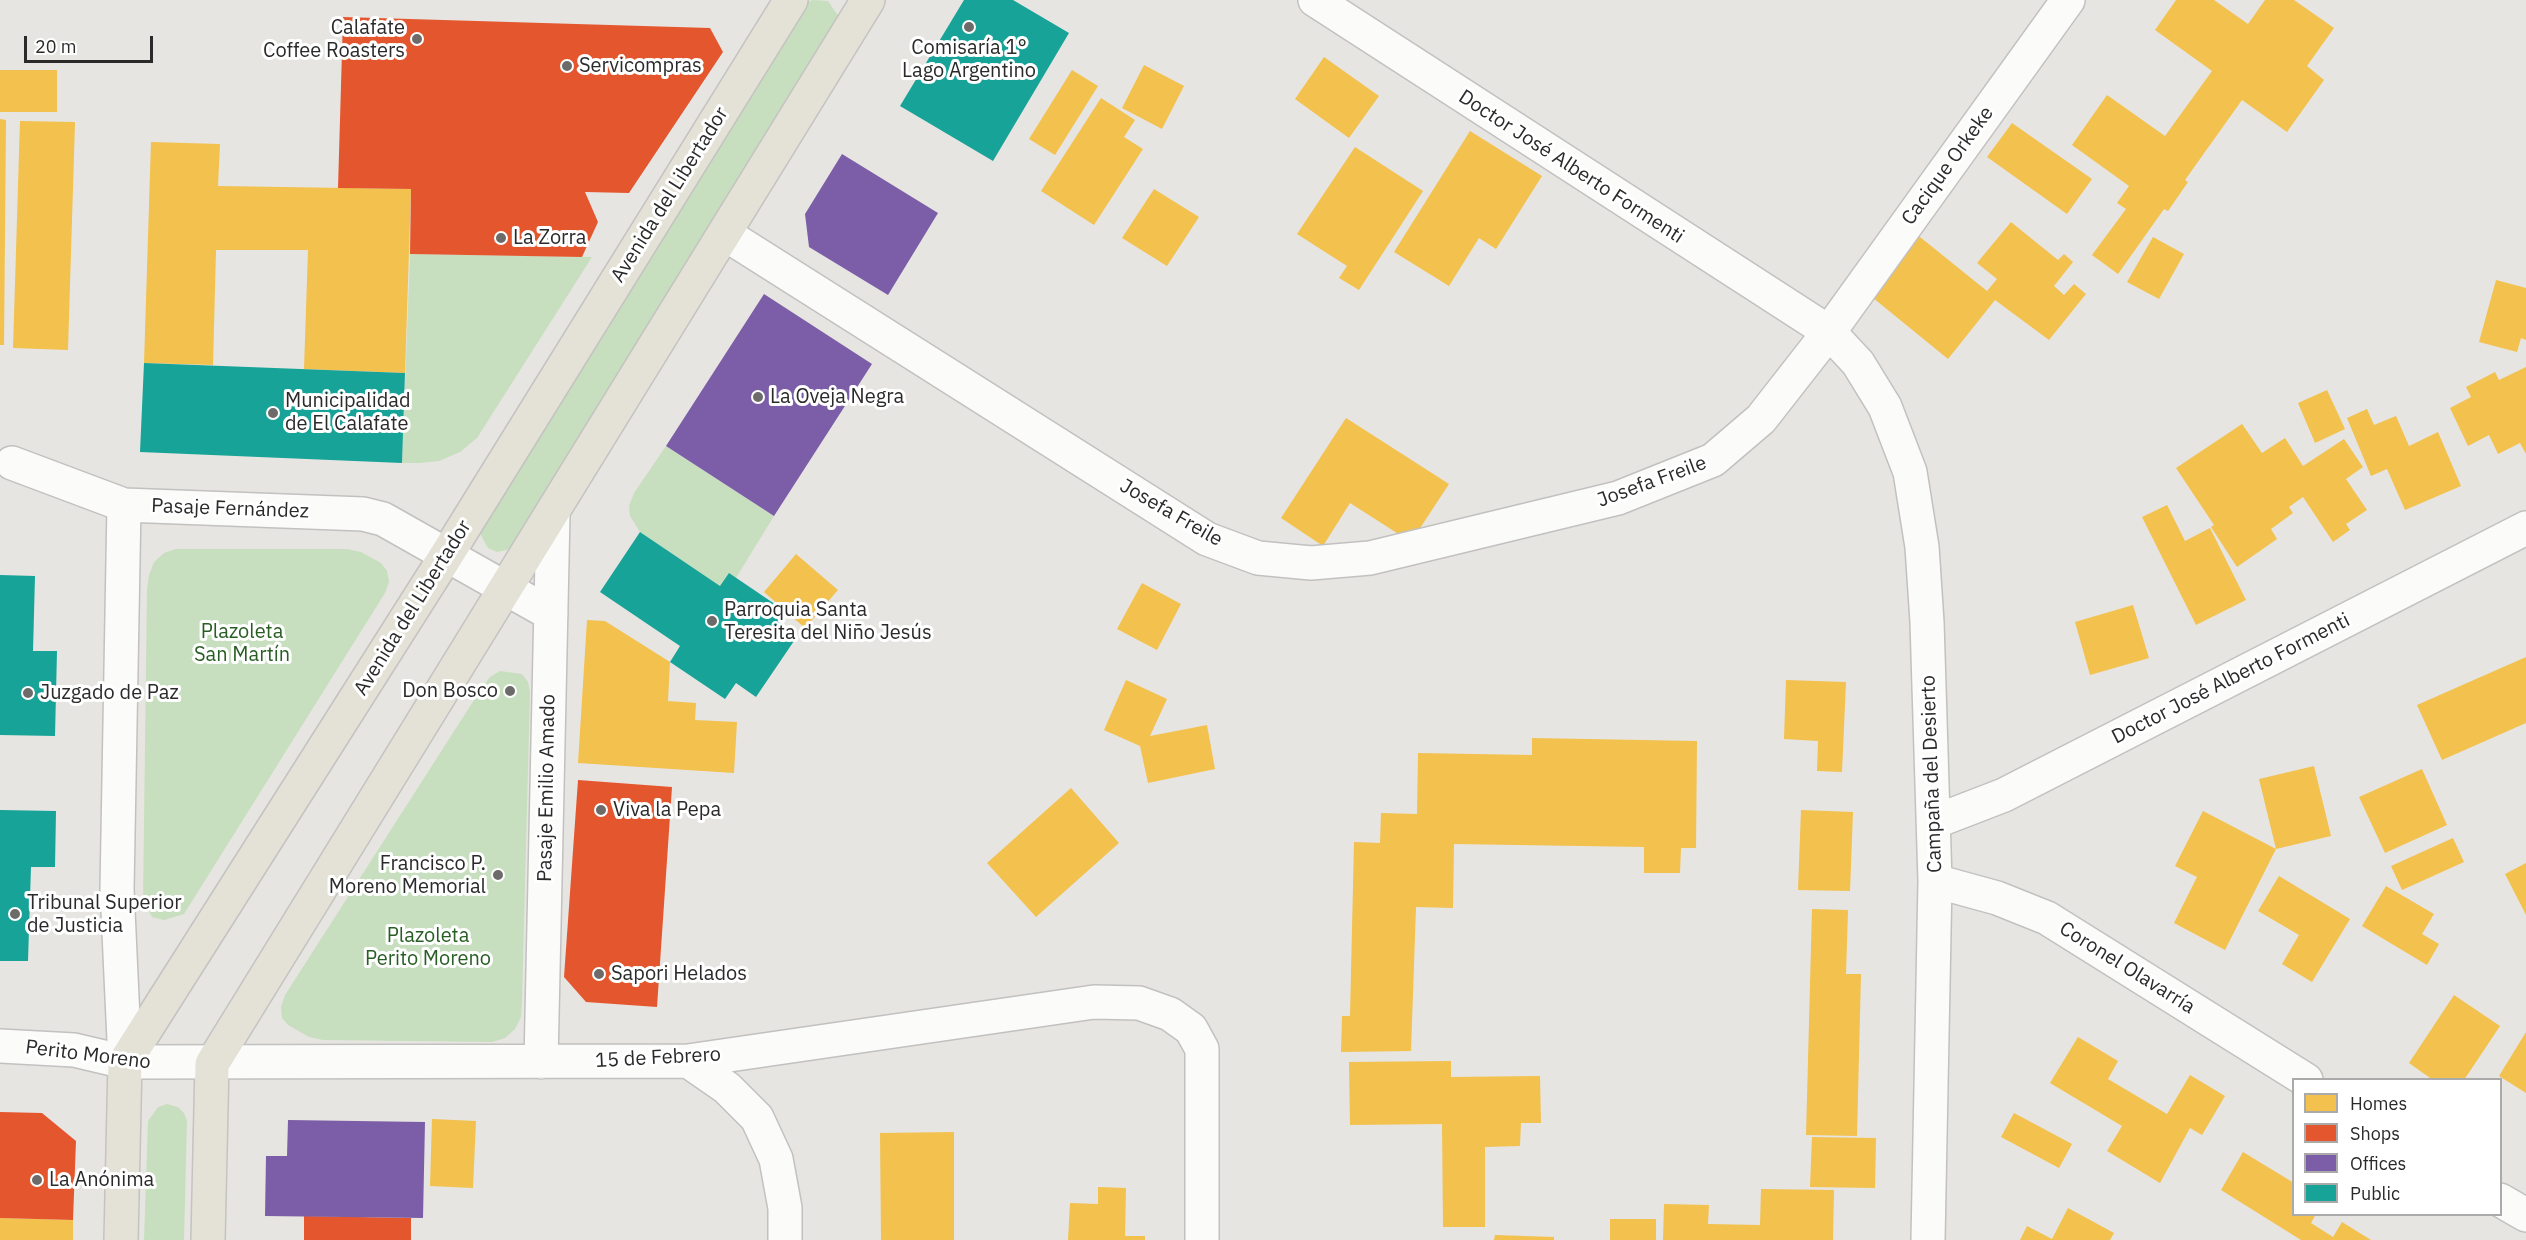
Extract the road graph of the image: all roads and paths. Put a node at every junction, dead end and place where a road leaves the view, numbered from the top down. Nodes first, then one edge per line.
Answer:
1 (791, 0) edge
2 (868, 0) edge
3 (1315, 0) edge
4 (2068, 0) edge
5 (725, 234) junction
6 (1829, 332) junction
7 (12, 463) dead end
8 (124, 505) junction
9 (553, 514) junction
10 (2526, 528) edge
11 (446, 556) junction
12 (507, 589) junction
13 (551, 614) junction
14 (1934, 822) junction
15 (1935, 881) junction
16 (0, 1046) edge
17 (688, 1061) junction
18 (125, 1062) junction
19 (540, 1062) junction
20 (212, 1064) junction
21 (2303, 1078) edge
22 (2502, 1201) edge
23 (2526, 1215) edge
24 (121, 1240) edge
25 (208, 1240) edge
26 (785, 1240) edge
27 (1202, 1240) edge
28 (1928, 1240) edge

1 - 11 main road, Avenida del Libertador
2 - 5 main road
3 - 6 street, Doctor José Alberto Formenti
4 - 6 street, Cacique Orkeke
5 - 6 street, Josefa Freile
5 - 9 main road
6 - 14 street, Campaña del Desierto
7 - 8 street, Pasaje Fernández
8 - 11 street, Pasaje Fernández
8 - 18 street
9 - 12 main road
9 - 13 street, Pasaje Emilio Amado
10 - 14 street, Doctor José Alberto Formenti
11 - 12 street, Pasaje Fernández
11 - 18 main road, Avenida del Libertador
12 - 13 street, Pasaje Fernández
12 - 20 main road
13 - 19 street, Pasaje Emilio Amado
14 - 15 street, Campaña del Desierto
15 - 21 street, Coronel Olavarría
15 - 28 street, Campaña del Desierto
16 - 18 street, Perito Moreno
17 - 19 street, 15 de Febrero
17 - 26 street
17 - 27 street, 15 de Febrero
18 - 20 street, Perito Moreno
18 - 24 main road
19 - 20 street, 15 de Febrero
20 - 25 main road
22 - 23 street

